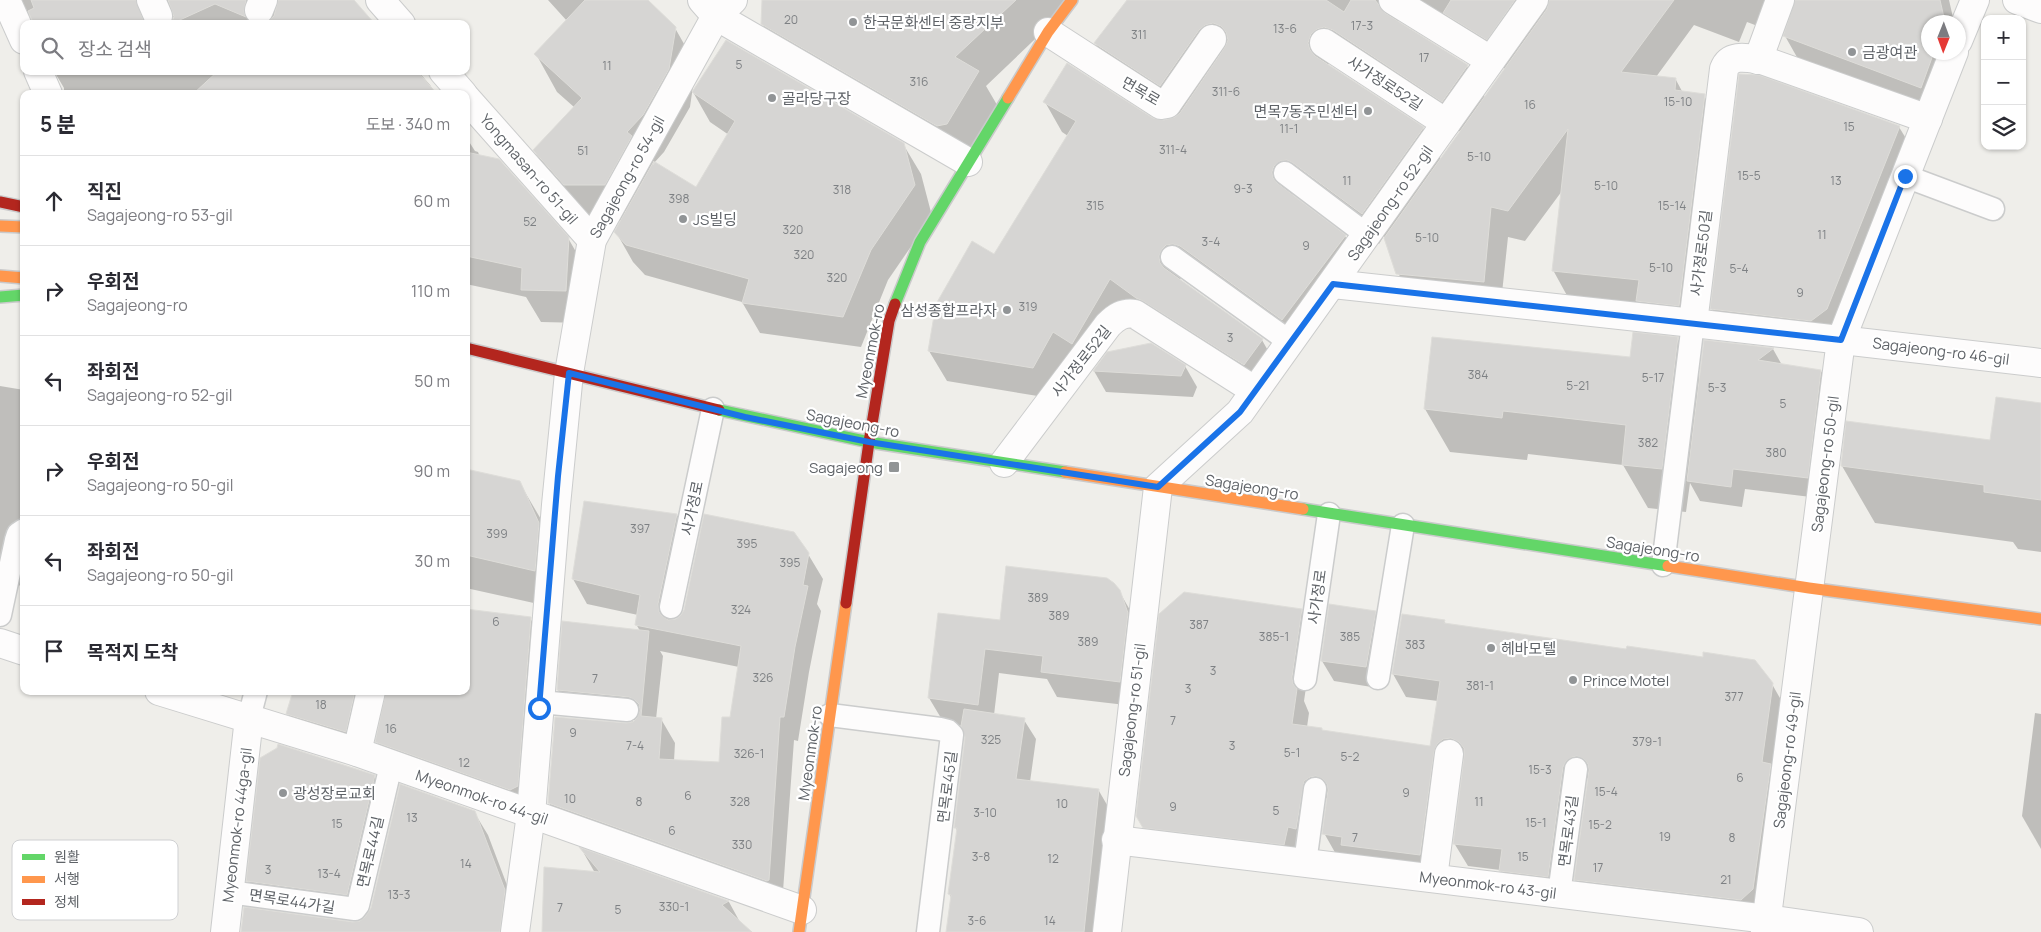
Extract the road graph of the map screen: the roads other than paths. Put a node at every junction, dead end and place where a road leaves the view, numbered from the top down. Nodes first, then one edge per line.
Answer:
1 (6, 0) edge
2 (380, 0) edge
3 (1072, 0) edge
4 (1393, 0) edge
5 (1534, 0) edge
6 (1780, 0) edge
7 (1974, 0) edge
8 (2017, 0) edge
9 (717, 5) edge
10 (2041, 9) edge
11 (398, 20) edge
12 (1966, 20) edge
13 (20, 31) edge
14 (1048, 32) junction
15 (1212, 39) dead end
16 (1324, 43) dead end
17 (1490, 60) junction
18 (1758, 60) junction
19 (1951, 60) edge
20 (40, 75) edge
21 (446, 75) edge
22 (46, 90) edge
23 (460, 90) edge
24 (470, 103) edge
25 (1928, 119) junction
26 (1446, 123) junction
27 (968, 162) junction
28 (1285, 173) dead end
29 (1905, 176) junction
30 (0, 202) edge
31 (20, 206) edge
32 (1993, 209) dead end
33 (0, 226) edge
34 (20, 227) edge
35 (1367, 236) junction
36 (592, 240) junction
37 (1172, 257) dead end
38 (0, 276) edge
39 (20, 278) edge
40 (1333, 284) junction
41 (20, 295) edge
42 (0, 297) edge
43 (1693, 323) junction
44 (1841, 340) junction
45 (1290, 342) junction
46 (470, 349) edge
47 (2041, 363) edge
48 (569, 373) junction
49 (1254, 390) junction
50 (713, 409) junction
51 (869, 442) junction
52 (1004, 463) junction
53 (1158, 487) junction
54 (1329, 514) junction
55 (1403, 525) junction
56 (20, 533) edge
57 (1663, 565) junction
58 (1809, 588) junction
59 (671, 607) dead end
60 (0, 615) edge
61 (2041, 619) edge
62 (0, 644) edge
63 (20, 650) edge
64 (1378, 678) dead end
65 (1305, 679) dead end
66 (172, 695) edge
67 (255, 695) edge
68 (369, 695) edge
69 (540, 702) junction
70 (627, 710) dead end
71 (830, 715) junction
72 (249, 718) junction
73 (357, 752) junction
74 (1449, 754) dead end
75 (391, 765) junction
76 (1576, 769) dead end
77 (1315, 789) dead end
78 (531, 814) junction
79 (1116, 840) junction
80 (1305, 863) junction
81 (1433, 878) junction
82 (229, 892) junction
83 (1560, 894) junction
84 (355, 909) joint
85 (801, 921) edge
86 (1766, 926) edge
87 (225, 932) edge
88 (515, 932) edge
89 (928, 932) edge
90 (1107, 932) edge
91 (1859, 932) edge

1 - 13 street
2 - 11 street
3 - 14 main road, Myeonmok-ro
4 - 17 street
5 - 17 street, Sagajeong-ro 52-gil
6 - 18 street
7 - 12 street
8 - 10 street
9 - 27 street
9 - 36 street, Sagajeong-ro 54-gil
14 - 15 street, 면목로
14 - 27 main road, Myeonmok-ro
16 - 26 street, 사가정로52길
17 - 26 street, Sagajeong-ro 52-gil
18 - 25 street, 사가정로50길
18 - 43 street, 사가정로50길
19 - 25 street, Sagajeong-ro 50-gil
20 - 22 street
21 - 23 street
24 - 36 street, Yongmasan-ro 51-gil
25 - 29 street, Sagajeong-ro 50-gil
26 - 35 street, Sagajeong-ro 52-gil
27 - 51 main road, Myeonmok-ro
28 - 35 lane
29 - 32 lane
29 - 44 street, Sagajeong-ro 50-gil
30 - 31 main road
33 - 34 main road
35 - 40 street, Sagajeong-ro 52-gil
36 - 48 street, Sagajeong-ro 54-gil
37 - 45 lane
38 - 39 main road
40 - 43 street
40 - 45 street, Sagajeong-ro 52-gil
41 - 42 main road
43 - 44 street
43 - 57 lane, 사가정로50길
44 - 47 street, Sagajeong-ro 46-gil
44 - 58 street, Sagajeong-ro 50-gil
45 - 49 street, Sagajeong-ro 52-gil
46 - 48 main road, Sagajeong-ro
48 - 50 main road, Sagajeong-ro
48 - 69 street, Sagajeong-ro 54-gil
49 - 52 street, 사가정로52길
49 - 53 street, Sagajeong-ro 52-gil
50 - 51 main road, Sagajeong-ro
50 - 59 lane, 사가정로
51 - 52 main road, Sagajeong-ro
51 - 71 main road, Myeonmok-ro
52 - 53 main road, Sagajeong-ro
53 - 54 main road, Sagajeong-ro
53 - 79 street, Sagajeong-ro 51-gil
54 - 55 main road, Sagajeong-ro
54 - 65 lane, 사가정로
55 - 57 main road, Sagajeong-ro
55 - 64 lane
56 - 60 lane
57 - 58 main road, Sagajeong-ro
58 - 61 main road, Sagajeong-ro
58 - 86 street, Sagajeong-ro 49-gil
62 - 63 street
66 - 72 street, Myeonmok-ro 44-gil
67 - 72 lane
68 - 73 street
69 - 70 lane
69 - 78 street, Sagajeong-ro 54-gil
71 - 85 main road, Myeonmok-ro
71 - 89 lane, 면목로45길
72 - 73 street, Myeonmok-ro 44-gil
72 - 82 street, Myeonmok-ro 44ga-gil
73 - 75 street, Myeonmok-ro 44-gil
74 - 81 street
75 - 78 street, Myeonmok-ro 44-gil
75 - 84 lane, 면목로44길
76 - 83 lane, 면목로43길
77 - 80 lane
78 - 85 street, Myeonmok-ro 44-gil
78 - 88 street, Sagajeong-ro 54-gil
79 - 80 street, Myeonmok-ro 43-gil
79 - 90 street, Sagajeong-ro 51-gil
80 - 81 street, Myeonmok-ro 43-gil
81 - 83 street, Myeonmok-ro 43-gil
82 - 84 lane, 면목로44가길
82 - 87 street, Myeonmok-ro 44ga-gil
83 - 86 street, Myeonmok-ro 43-gil
86 - 91 street, Myeonmok-ro 43-gil

